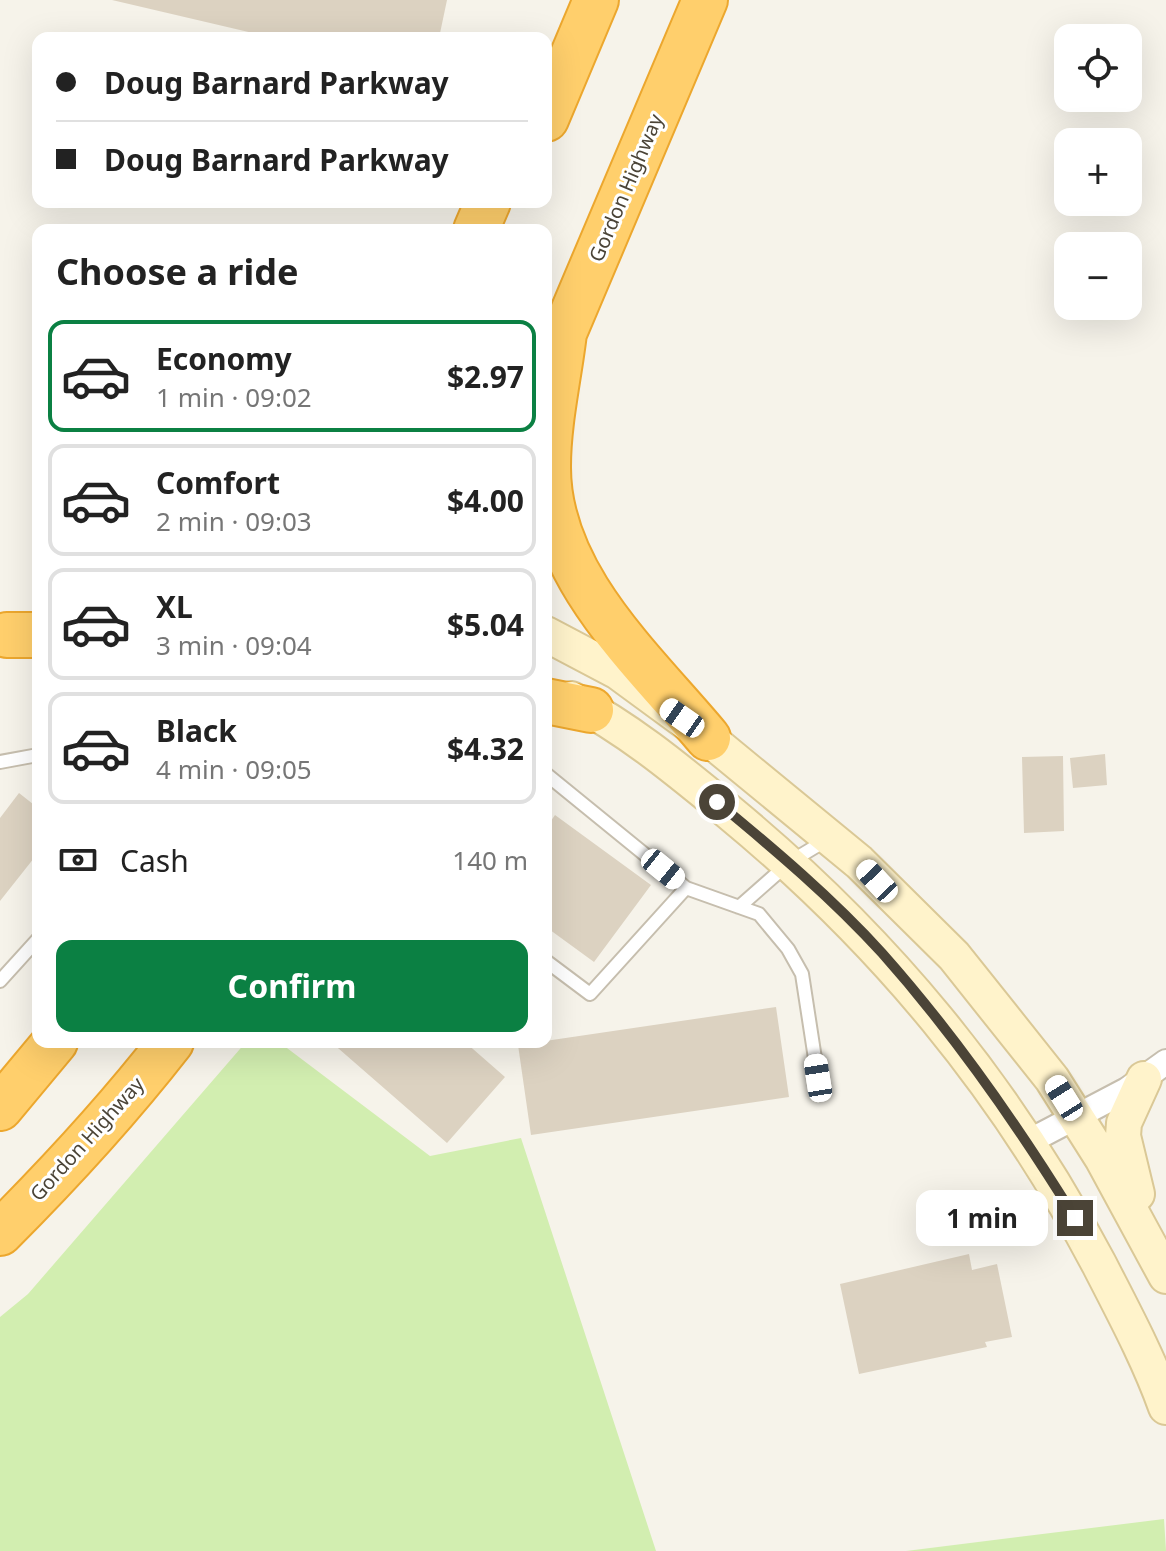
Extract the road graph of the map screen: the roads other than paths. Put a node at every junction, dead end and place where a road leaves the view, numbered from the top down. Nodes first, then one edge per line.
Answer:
1 (587, 0) edge
2 (596, 0) edge
3 (705, 0) edge
4 (552, 54) edge
5 (552, 105) edge
6 (564, 333) junction
7 (552, 362) edge
8 (552, 428) edge
9 (552, 502) edge
10 (552, 637) edge
11 (552, 689) edge
12 (552, 702) edge
13 (591, 710) junction
14 (708, 738) junction
15 (32, 756) edge
16 (0, 762) edge
17 (552, 779) edge
18 (830, 837) junction
19 (790, 862) junction
20 (686, 888) junction
21 (739, 907) junction
22 (32, 946) edge
23 (552, 966) edge
24 (0, 981) edge
25 (50, 1048) edge
26 (166, 1048) edge
27 (1155, 1070) edge
28 (818, 1078) dead end
29 (0, 1108) edge
30 (1076, 1117) junction
31 (1028, 1142) junction
32 (0, 1233) edge
33 (1148, 1241) junction
34 (1166, 1276) edge
35 (1166, 1407) edge

1 - 4 highway
2 - 5 highway
3 - 6 highway, Gordon Highway
6 - 7 highway, Gordon Highway
6 - 8 highway
9 - 14 highway
10 - 14 main road
11 - 13 main road
12 - 13 highway
13 - 19 main road
14 - 18 main road
15 - 16 lane
17 - 20 lane
18 - 19 lane
18 - 30 main road
19 - 21 lane
19 - 31 main road
20 - 21 lane
20 - 23 lane
21 - 28 lane
22 - 24 lane
25 - 29 highway
26 - 32 highway, Gordon Highway
27 - 30 street
27 - 33 main road
30 - 31 street
30 - 33 main road
31 - 35 main road
33 - 34 main road

